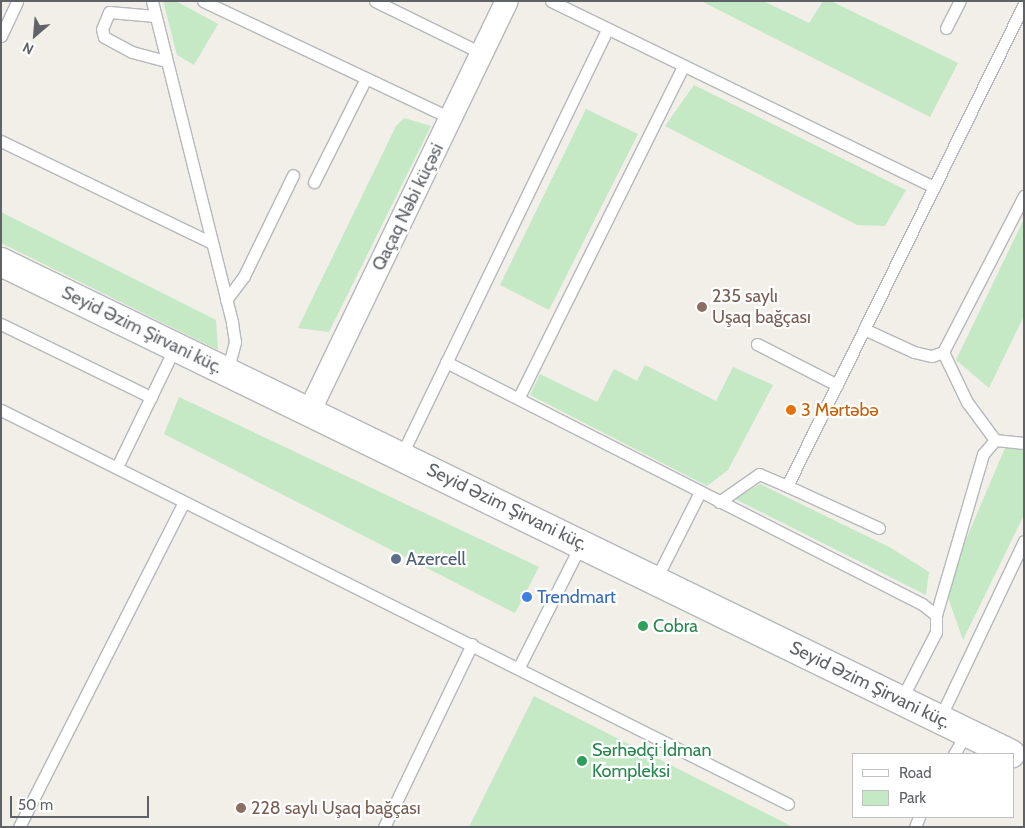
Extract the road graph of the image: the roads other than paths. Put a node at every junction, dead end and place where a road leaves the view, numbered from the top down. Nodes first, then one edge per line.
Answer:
1 (152, 1) edge
2 (203, 1) edge
3 (375, 1) edge
4 (507, 1) edge
5 (551, 1) edge
6 (960, 1) edge
7 (12, 3) edge
8 (1024, 4) edge
9 (397, 6) edge
10 (156, 16) junction
11 (946, 28) dead end
12 (608, 29) junction
13 (1, 36) edge
14 (481, 54) junction
15 (166, 61) junction
16 (683, 66) junction
17 (366, 78) junction
18 (450, 118) junction
19 (1, 141) edge
20 (293, 174) dead end
21 (314, 182) dead end
22 (934, 187) junction
23 (1024, 196) edge
24 (210, 242) junction
25 (1, 262) edge
26 (226, 300) junction
27 (1, 324) edge
28 (864, 329) junction
29 (757, 344) dead end
30 (176, 347) junction
31 (943, 352) junction
32 (446, 362) junction
33 (227, 371) junction
34 (837, 384) junction
35 (151, 397) junction
36 (519, 398) junction
37 (1, 410) edge
38 (309, 412) junction
39 (995, 440) junction
40 (1024, 443) edge
41 (401, 456) junction
42 (117, 467) junction
43 (787, 486) junction
44 (700, 492) junction
45 (184, 502) junction
46 (719, 502) junction
47 (879, 528) dead end
48 (1024, 541) edge
49 (582, 543) junction
50 (656, 579) junction
51 (936, 615) junction
52 (472, 644) junction
53 (519, 667) junction
54 (901, 700) junction
55 (939, 720) junction
56 (960, 743) edge
57 (1003, 753) edge
58 (788, 804) dead end
59 (19, 827) edge
60 (384, 827) edge

1 - 10 lane
2 - 17 lane
3 - 9 lane
4 - 14 street, Qaçaq Nəbi küçəsi
5 - 12 lane
6 - 11 lane
7 - 13 lane
8 - 22 lane
9 - 14 lane
10 - 15 lane
10 - 15 lane
12 - 16 lane
12 - 32 lane
14 - 18 street, Qaçaq Nəbi küçəsi
15 - 24 lane
16 - 22 lane
16 - 36 lane
17 - 18 lane
17 - 21 lane
18 - 38 street, Qaçaq Nəbi küçəsi
19 - 24 lane
20 - 26 lane
22 - 28 lane
23 - 31 lane
24 - 26 lane
25 - 30 main road, Seyid Əzim Şirvani küç.
26 - 33 lane
27 - 35 lane
28 - 31 lane
28 - 34 lane
29 - 34 lane
30 - 33 main road, Seyid Əzim Şirvani küç.
30 - 35 lane
31 - 39 lane
32 - 36 lane
32 - 41 lane
33 - 38 main road, Seyid Əzim Şirvani küç.
34 - 43 lane
35 - 42 lane
36 - 44 lane
37 - 42 lane
38 - 41 main road, Seyid Əzim Şirvani küç.
39 - 40 lane
39 - 51 lane
41 - 49 main road, Seyid Əzim Şirvani küç.
42 - 45 lane
43 - 46 lane
43 - 47 lane
44 - 46 lane
44 - 50 lane
45 - 52 lane
45 - 59 lane
46 - 51 lane
48 - 55 lane
49 - 50 main road, Seyid Əzim Şirvani küç.
49 - 53 lane
50 - 54 main road, Seyid Əzim Şirvani küç.
51 - 54 lane
52 - 53 lane
52 - 60 lane
53 - 58 lane
54 - 55 main road, Seyid Əzim Şirvani küç.
55 - 56 main road, Seyid Əzim Şirvani küç.
56 - 57 main road, Seyid Əzim Şirvani küç.

